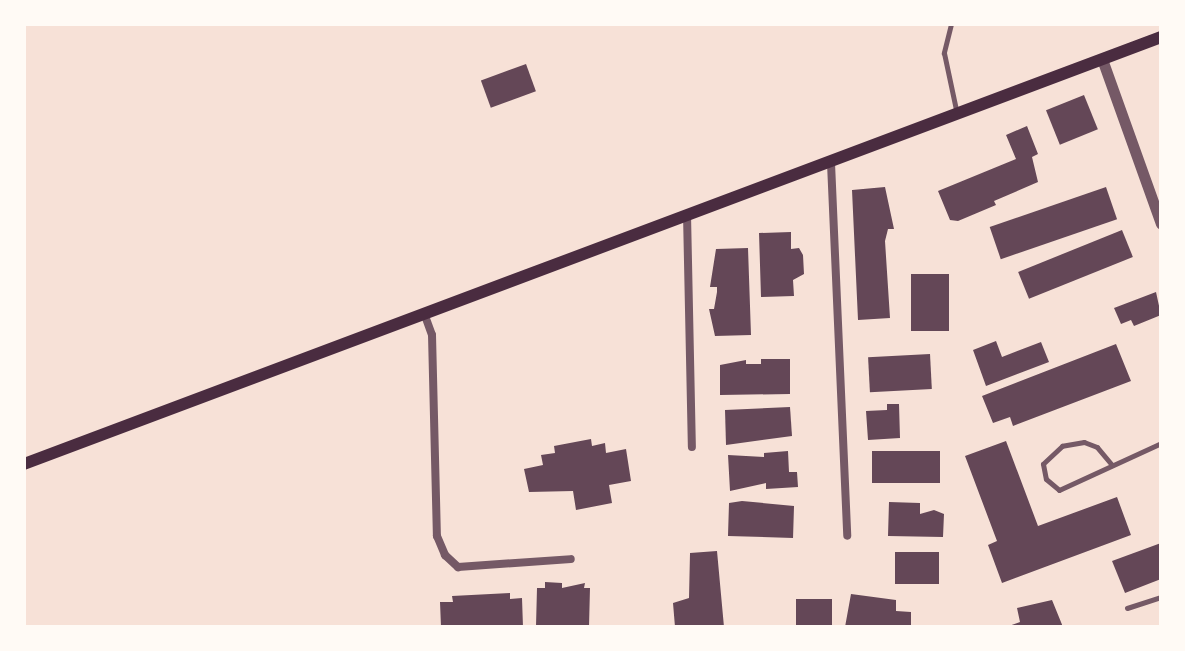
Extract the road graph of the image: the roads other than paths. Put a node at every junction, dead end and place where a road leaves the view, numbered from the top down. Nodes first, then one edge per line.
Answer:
1 (951, 24) edge
2 (1161, 37) edge
3 (1102, 59) junction
4 (958, 115) junction
5 (831, 163) junction
6 (687, 214) junction
7 (1161, 224) edge
8 (424, 313) junction
9 (1161, 443) edge
10 (692, 447) dead end
11 (24, 464) edge
12 (1112, 465) junction
13 (847, 536) dead end
14 (571, 559) dead end
15 (1161, 597) edge
16 (1127, 608) dead end

1 - 4 lane
2 - 3 main road
3 - 4 main road
3 - 7 street
4 - 5 main road
5 - 6 main road
5 - 13 street
6 - 8 main road
6 - 10 street
8 - 11 main road
8 - 14 street
9 - 12 lane
12 - 12 lane
15 - 16 lane

